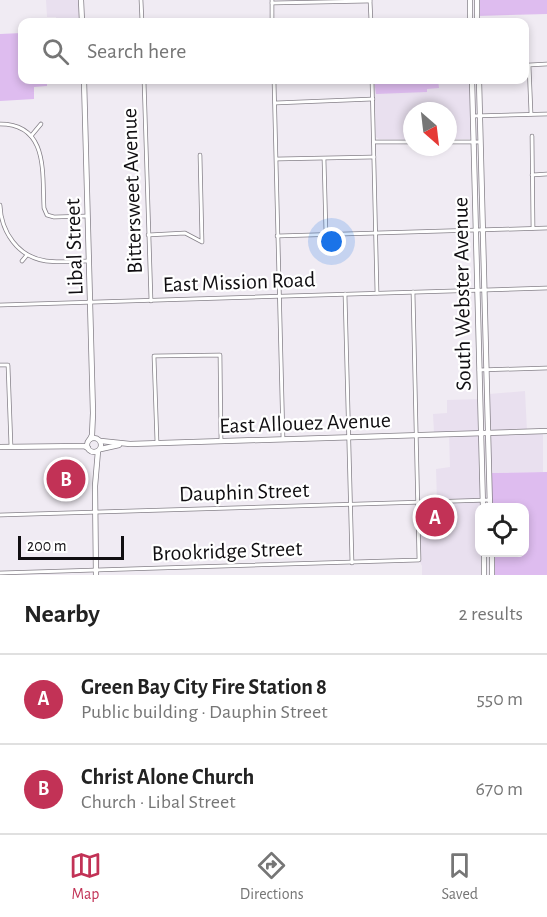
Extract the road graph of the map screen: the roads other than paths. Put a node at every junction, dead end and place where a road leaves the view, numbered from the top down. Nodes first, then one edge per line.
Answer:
1 (81, 0) edge
2 (141, 0) edge
3 (370, 0) edge
4 (470, 0) edge
5 (477, 0) edge
6 (272, 1) edge
7 (82, 18) edge
8 (142, 18) edge
9 (272, 18) edge
10 (371, 18) edge
11 (470, 18) edge
12 (477, 18) edge
13 (547, 64) edge
14 (84, 84) edge
15 (144, 84) edge
16 (274, 84) edge
17 (372, 84) edge
18 (472, 84) edge
19 (479, 84) edge
20 (373, 99) junction
21 (274, 103) junction
22 (531, 114) junction
23 (547, 114) edge
24 (472, 116) junction
25 (480, 116) junction
26 (0, 124) edge
27 (41, 124) dead end
28 (31, 136) junction
29 (532, 136) dead end
30 (374, 142) junction
31 (403, 142) edge
32 (457, 142) edge
33 (474, 142) junction
34 (480, 142) junction
35 (200, 155) dead end
36 (374, 157) junction
37 (276, 159) junction
38 (324, 159) junction
39 (547, 174) edge
40 (532, 175) junction
41 (0, 205) edge
42 (0, 214) edge
43 (89, 216) junction
44 (533, 228) junction
45 (547, 228) edge
46 (480, 229) junction
47 (376, 233) junction
48 (326, 234) junction
49 (148, 235) junction
50 (277, 236) junction
51 (27, 255) junction
52 (22, 261) dead end
53 (90, 261) junction
54 (547, 288) edge
55 (481, 290) junction
56 (413, 292) junction
57 (377, 293) junction
58 (345, 294) junction
59 (278, 297) junction
60 (151, 301) junction
61 (91, 302) junction
62 (0, 305) edge
63 (0, 365) edge
64 (547, 368) edge
65 (479, 369) junction
66 (486, 369) junction
67 (93, 414) junction
68 (547, 431) edge
69 (480, 433) junction
70 (488, 433) junction
71 (417, 435) junction
72 (349, 437) junction
73 (283, 439) junction
74 (89, 440) junction
75 (99, 440) junction
76 (221, 441) junction
77 (157, 442) junction
78 (130, 444) junction
79 (56, 446) junction
80 (0, 447) edge
81 (11, 447) junction
82 (89, 450) junction
83 (99, 451) junction
84 (95, 486) junction
85 (483, 500) junction
86 (489, 500) junction
87 (418, 502) junction
88 (489, 503) edge
89 (350, 504) junction
90 (96, 512) junction
91 (0, 514) edge
92 (484, 557) edge
93 (492, 557) edge
94 (352, 562) junction
95 (96, 572) edge
96 (0, 573) edge
97 (484, 575) edge
98 (492, 575) edge

1 - 7 street
2 - 8 street
3 - 6 street
3 - 10 street
4 - 11 street
5 - 12 street
6 - 9 street
13 - 22 street
14 - 43 street, Libal Street
15 - 49 street, Bittersweet Avenue
16 - 21 street
17 - 20 street
18 - 24 street, South Webster Avenue
19 - 25 street, South Webster Avenue
20 - 21 street
20 - 30 street
21 - 37 street
22 - 23 street
22 - 25 street
24 - 25 street
24 - 33 street, South Webster Avenue
25 - 34 street, South Webster Avenue
26 - 28 street
27 - 28 street
28 - 43 street
29 - 40 street
30 - 31 street
30 - 36 street
32 - 33 street
33 - 34 street
33 - 46 street, South Webster Avenue
34 - 46 street, South Webster Avenue
35 - 49 street
36 - 38 street
36 - 47 street
37 - 38 street
37 - 50 street
38 - 48 street
39 - 40 street
40 - 44 street
41 - 42 street
42 - 51 street
43 - 53 street, Libal Street
44 - 45 street
44 - 46 street
46 - 47 street
46 - 55 street, South Webster Avenue
47 - 48 street
47 - 57 street
48 - 50 street
49 - 60 street, Bittersweet Avenue
50 - 59 street
51 - 52 street
51 - 53 street
53 - 61 street, Libal Street
54 - 55 street, East Mission Road
55 - 56 street, East Mission Road
55 - 65 street, South Webster Avenue
55 - 66 street, South Webster Avenue
56 - 57 street, East Mission Road
56 - 71 street
57 - 58 street, East Mission Road
58 - 59 street, East Mission Road
58 - 72 street
59 - 60 street, East Mission Road
59 - 73 street
60 - 61 street, East Mission Road
61 - 62 street, East Mission Road
61 - 67 street, Libal Street
63 - 81 street
64 - 66 street
65 - 66 street
65 - 69 street, South Webster Avenue
66 - 70 street, South Webster Avenue
67 - 74 street, Libal Street
67 - 75 street, Libal Street
68 - 70 street, East Allouez Avenue
69 - 70 street, East Allouez Avenue
69 - 71 street, East Allouez Avenue
69 - 85 street, South Webster Avenue
70 - 86 street, South Webster Avenue
71 - 72 street, East Allouez Avenue
71 - 87 street
72 - 73 street, East Allouez Avenue
72 - 89 street
73 - 76 street, East Allouez Avenue
74 - 75 street, East Allouez Avenue
74 - 79 street
74 - 82 street, Libal Street
75 - 78 street, East Allouez Avenue
75 - 83 street, Libal Street
76 - 77 street, East Allouez Avenue
76 - 77 street
77 - 78 street, East Allouez Avenue
78 - 83 street, East Allouez Avenue
79 - 81 street
79 - 82 street
80 - 81 street
82 - 83 street, East Allouez Avenue
82 - 84 street
83 - 84 street
84 - 90 street
85 - 86 street, Dauphin Street
85 - 87 street, Dauphin Street
86 - 88 street, South Webster Avenue
87 - 89 street, Dauphin Street
87 - 94 street, Brookridge Street
89 - 90 street, Dauphin Street
89 - 94 street
90 - 91 street, Dauphin Street
90 - 95 street
92 - 97 street
93 - 98 street
94 - 95 street, Brookridge Street
95 - 96 street, Brookridge Street

